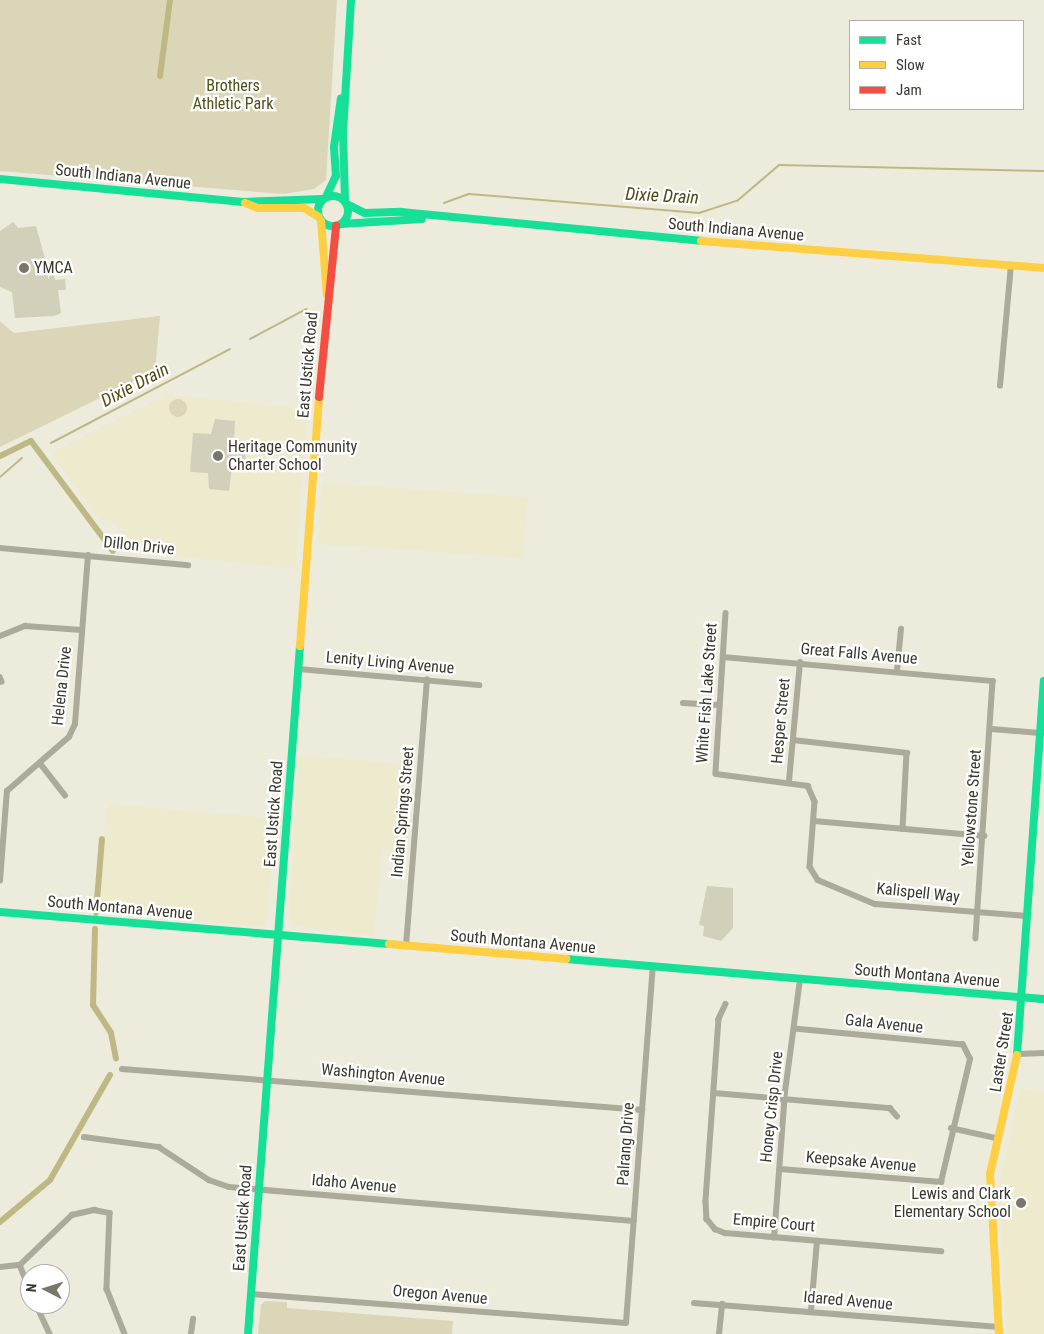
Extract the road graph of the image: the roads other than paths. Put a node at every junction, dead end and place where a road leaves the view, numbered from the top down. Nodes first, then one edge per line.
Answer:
1 (351, 0) edge
2 (346, 71) junction
3 (0, 179) edge
4 (325, 198) junction
5 (243, 202) junction
6 (346, 202) junction
7 (426, 218) junction
8 (320, 219) junction
9 (338, 225) junction
10 (1012, 265) junction
11 (1044, 268) edge
12 (327, 296) junction
13 (1000, 386) dead end
14 (3, 548) edge
15 (88, 555) junction
16 (188, 565) dead end
17 (726, 613) dead end
18 (901, 629) dead end
19 (82, 630) junction
20 (0, 636) edge
21 (723, 657) junction
22 (800, 663) junction
23 (298, 669) junction
24 (897, 671) junction
25 (428, 680) junction
26 (993, 680) joint
27 (1044, 681) edge
28 (478, 684) dead end
29 (683, 703) dead end
30 (719, 706) junction
31 (992, 729) junction
32 (1040, 733) junction
33 (793, 740) junction
34 (40, 764) junction
35 (789, 782) junction
36 (7, 791) junction
37 (0, 793) edge
38 (65, 795) dead end
39 (814, 821) junction
40 (903, 829) junction
41 (984, 836) junction
42 (0, 881) edge
43 (0, 912) edge
44 (978, 913) junction
45 (1027, 916) junction
46 (279, 936) junction
47 (976, 938) dead end
48 (406, 946) junction
49 (653, 967) junction
50 (800, 979) junction
51 (1024, 998) junction
52 (1044, 999) edge
53 (726, 1004) dead end
54 (795, 1029) junction
55 (1044, 1053) edge
56 (1018, 1054) junction
57 (122, 1069) dead end
58 (267, 1080) junction
59 (714, 1093) junction
60 (785, 1099) junction
61 (642, 1110) junction
62 (896, 1116) dead end
63 (951, 1128) junction
64 (84, 1137) dead end
65 (996, 1138) junction
66 (780, 1169) junction
67 (259, 1190) junction
68 (634, 1221) junction
69 (774, 1238) junction
70 (817, 1241) junction
71 (941, 1251) dead end
72 (21, 1264) edge
73 (20, 1265) edge
74 (0, 1267) edge
75 (251, 1294) junction
76 (694, 1303) dead end
77 (722, 1304) junction
78 (811, 1312) junction
79 (41, 1314) edge
80 (193, 1319) dead end
81 (626, 1323) joint
82 (999, 1330) edge
83 (50, 1334) edge
84 (125, 1334) edge
85 (191, 1334) edge
86 (248, 1334) edge
87 (719, 1334) edge

1 - 2 main road
2 - 4 main road
2 - 6 main road
3 - 5 main road, South Indiana Avenue
4 - 5 main road, South Indiana Avenue
4 - 6 main road, South Indiana Avenue
4 - 8 main road, East Ustick Road
5 - 8 main road, South Indiana Avenue
6 - 7 main road, South Indiana Avenue
6 - 9 main road, East Ustick Road
7 - 9 main road, South Indiana Avenue
7 - 10 main road, South Indiana Avenue
8 - 9 main road, South Indiana Avenue
8 - 12 main road, East Ustick Road
9 - 12 main road, East Ustick Road
10 - 11 main road, South Indiana Avenue
10 - 13 street
12 - 23 main road, East Ustick Road
14 - 15 street, Dillon Drive
15 - 16 street, Dillon Drive
15 - 19 street, Helena Drive
17 - 21 street, White Fish Lake Street
18 - 24 street
19 - 20 street
19 - 34 street, Helena Drive
21 - 22 street, Great Falls Avenue
21 - 30 street, White Fish Lake Street
22 - 24 street, Great Falls Avenue
22 - 33 street, Hesper Street
23 - 25 street, Lenity Living Avenue
23 - 46 main road, East Ustick Road
24 - 26 street, Great Falls Avenue
25 - 28 street, Lenity Living Avenue
25 - 48 street, Indian Springs Street
26 - 31 street, Yellowstone Street
27 - 32 main road, Laster Street
29 - 30 street
30 - 35 street, White Fish Lake Street
31 - 32 street
31 - 41 street, Yellowstone Street
32 - 45 main road, Laster Street
33 - 35 street, Hesper Street
33 - 40 street
34 - 36 street, Helena Drive
34 - 38 street
35 - 39 street
36 - 37 street
36 - 42 street
39 - 40 street
39 - 44 street, Kalispell Way
40 - 41 street
41 - 44 street, Yellowstone Street
43 - 46 main road, South Montana Avenue
44 - 45 street, Kalispell Way
44 - 47 street, Yellowstone Street
45 - 51 main road, Laster Street
46 - 48 main road, South Montana Avenue
46 - 58 main road, East Ustick Road
48 - 49 main road, South Montana Avenue
49 - 50 main road, South Montana Avenue
49 - 61 street, Palrang Drive
50 - 51 main road, South Montana Avenue
50 - 54 street, Honey Crisp Drive
51 - 52 main road, South Montana Avenue
51 - 56 main road, Laster Street
53 - 59 street, Empire Court
54 - 60 street, Honey Crisp Drive
54 - 63 street, Gala Avenue
55 - 56 street
56 - 65 main road, Laster Street
57 - 58 street, Washington Avenue
58 - 61 street, Washington Avenue
58 - 67 main road, East Ustick Road
59 - 60 street
59 - 69 street, Empire Court
60 - 62 street
60 - 66 street, Honey Crisp Drive
61 - 68 street, Palrang Drive
63 - 65 street
63 - 66 street, Keepsake Avenue
64 - 67 street, Idaho Avenue
65 - 82 main road, Laster Street
66 - 69 street, Honey Crisp Drive
67 - 68 street, Idaho Avenue
67 - 75 main road, East Ustick Road
68 - 81 street, Palrang Drive
69 - 70 street, Empire Court
70 - 71 street, Empire Court
70 - 78 street
72 - 84 street
73 - 74 street
75 - 81 street, Oregon Avenue
75 - 86 main road, East Ustick Road
76 - 77 street, Idared Avenue
77 - 78 street, Idared Avenue
77 - 87 street
78 - 82 street, Idared Avenue
79 - 83 street
80 - 85 street

